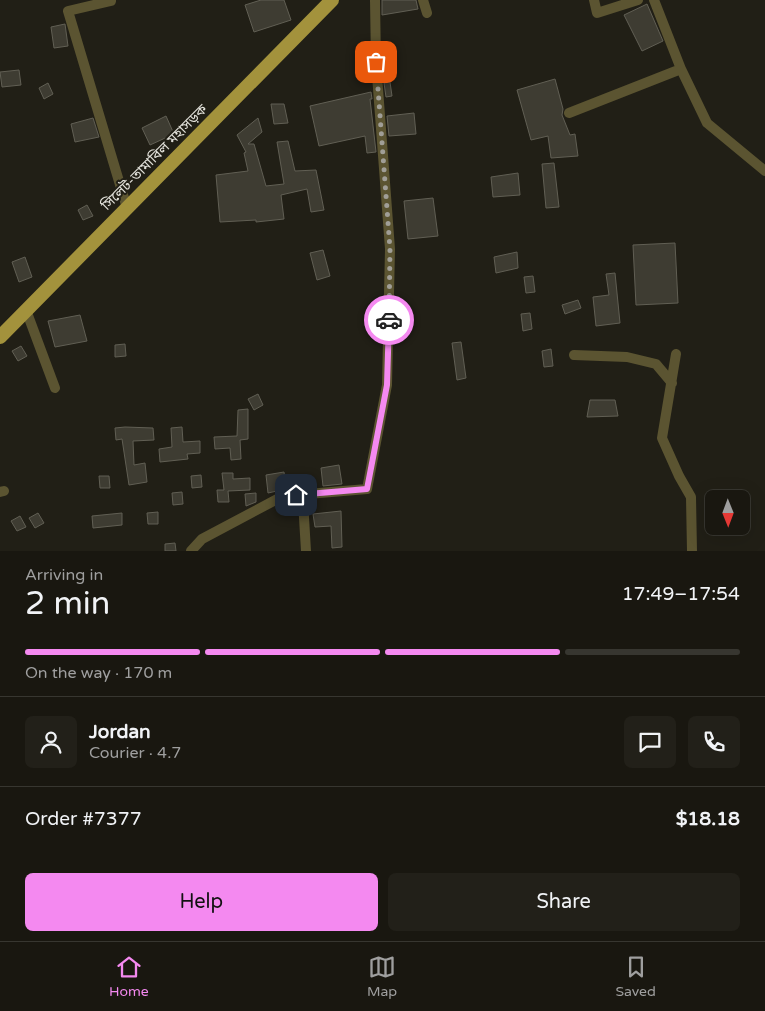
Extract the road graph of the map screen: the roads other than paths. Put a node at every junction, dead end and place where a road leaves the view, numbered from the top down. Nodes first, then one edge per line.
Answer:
1 (67, 0) edge
2 (332, 0) edge
3 (375, 0) edge
4 (423, 0) edge
5 (594, 0) edge
6 (638, 0) edge
7 (654, 0) edge
8 (111, 1) edge
9 (68, 11) junction
10 (428, 13) dead end
11 (681, 68) junction
12 (569, 113) dead end
13 (765, 170) edge
14 (127, 208) junction
15 (26, 310) junction
16 (0, 337) edge
17 (676, 354) dead end
18 (574, 355) dead end
19 (672, 383) junction
20 (55, 388) dead end
21 (296, 495) junction
22 (191, 551) edge
23 (306, 551) edge
24 (692, 551) edge

1 - 9 street
2 - 14 highway, সিলেট-তামাবিল মহাসড়ক
3 - 21 street
4 - 10 street
5 - 6 street
7 - 11 street
8 - 9 street
9 - 14 street
11 - 12 street
11 - 13 street
14 - 15 highway, সিলেট-তামাবিল মহাসড়ক
15 - 16 highway, সিলেট-তামাবিল মহাসড়ক
15 - 20 street
17 - 19 street
18 - 19 street
19 - 24 street
21 - 22 street
21 - 23 street

